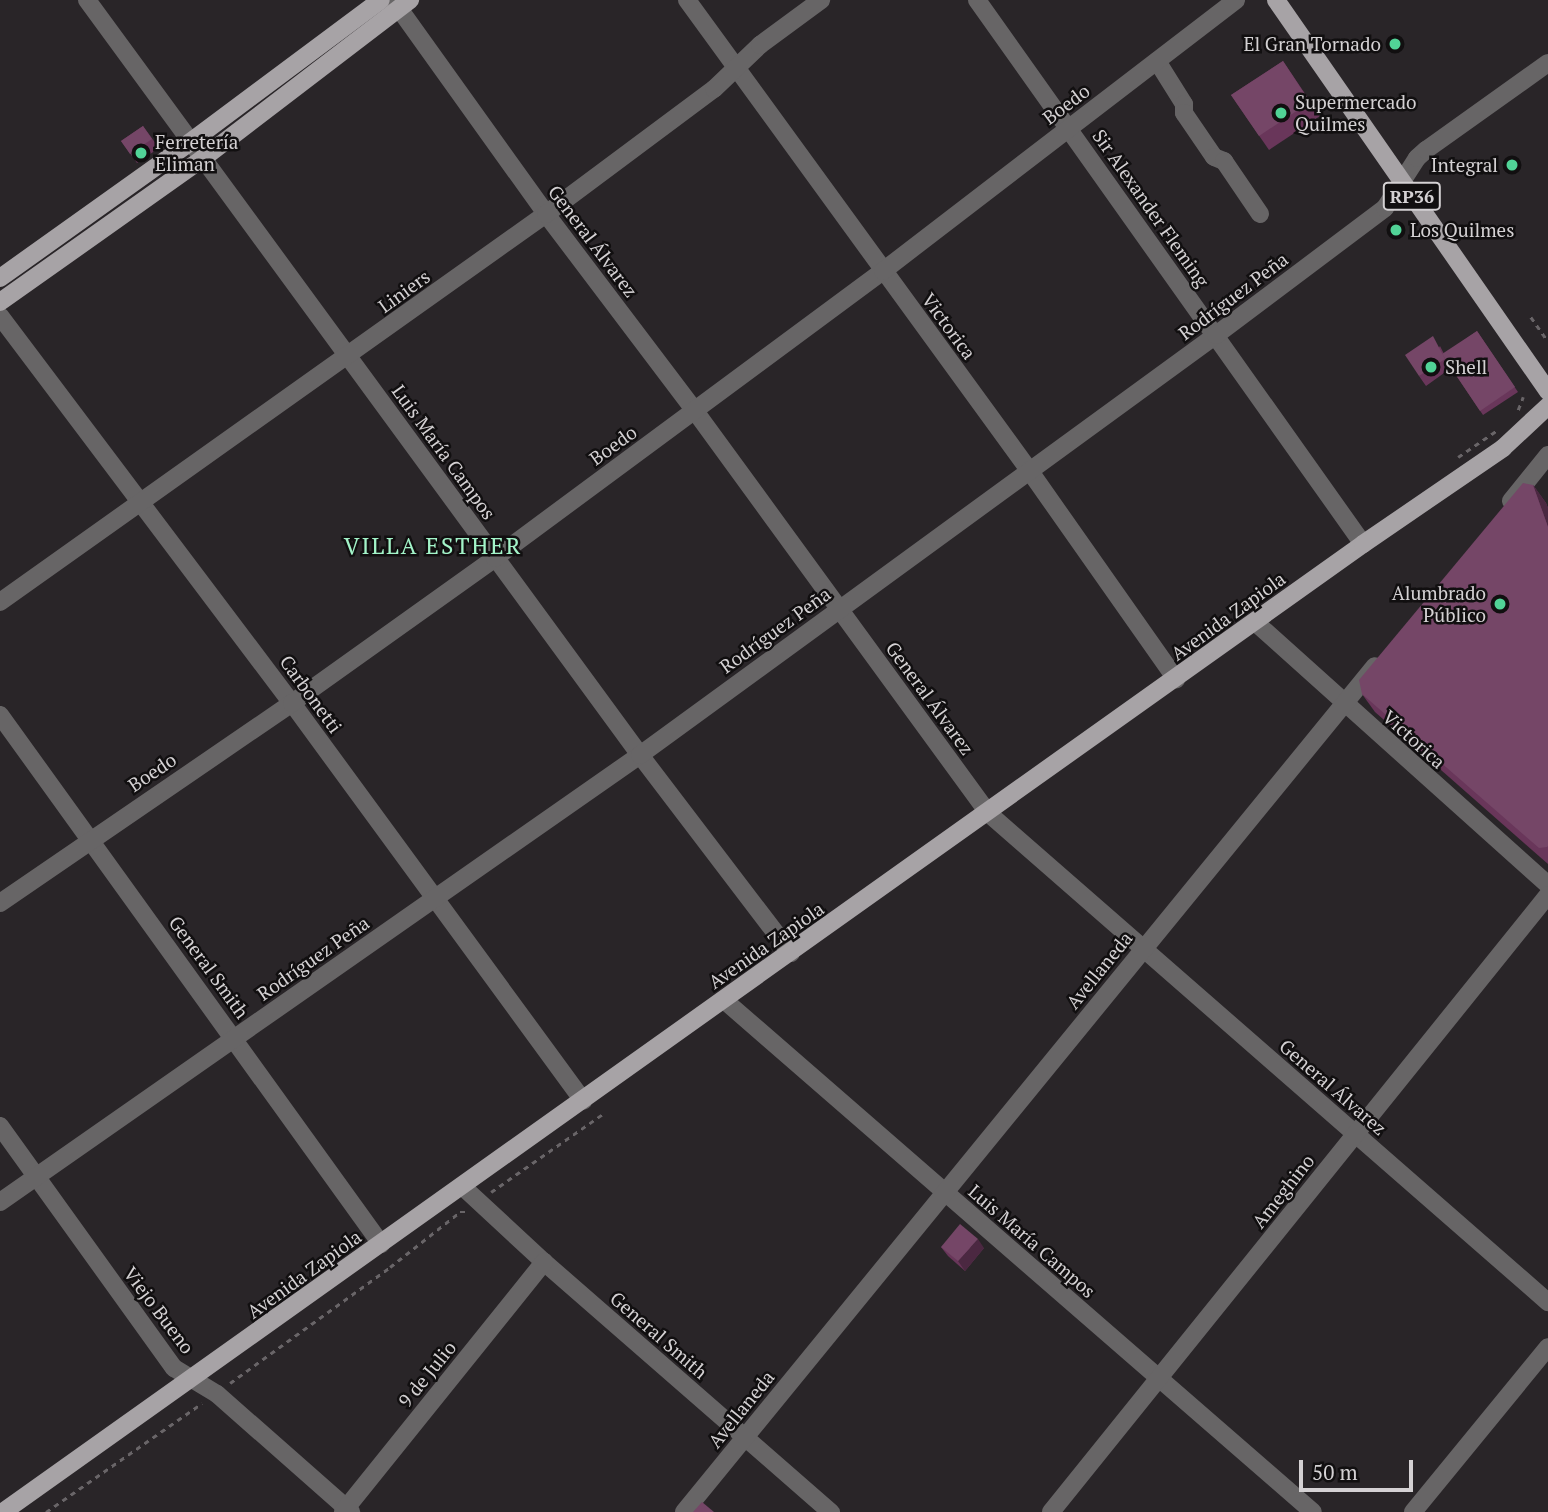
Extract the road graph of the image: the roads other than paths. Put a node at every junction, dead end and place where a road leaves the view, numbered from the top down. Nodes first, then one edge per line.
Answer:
1 (87, 0) edge
2 (381, 0) edge
3 (687, 0) edge
4 (821, 0) edge
5 (977, 0) edge
6 (1236, 0) edge
7 (1276, 0) edge
8 (400, 3) edge
9 (1157, 61) junction
10 (1548, 64) edge
11 (737, 68) junction
12 (1069, 128) junction
13 (190, 143) junction
14 (201, 159) junction
15 (1402, 182) junction
16 (546, 214) junction
17 (1260, 214) dead end
18 (883, 271) junction
19 (0, 278) edge
20 (0, 302) edge
21 (0, 316) edge
22 (1216, 335) junction
23 (348, 357) junction
24 (1548, 392) edge
25 (1548, 406) edge
26 (695, 411) junction
27 (1548, 455) edge
28 (1029, 471) junction
29 (142, 502) junction
30 (1502, 512) edge
31 (1363, 544) junction
32 (495, 558) junction
33 (0, 602) edge
34 (839, 610) junction
35 (1255, 622) junction
36 (1387, 651) edge
37 (1176, 679) junction
38 (292, 703) junction
39 (1343, 704) junction
40 (0, 715) edge
41 (640, 755) junction
42 (987, 812) junction
43 (90, 839) junction
44 (1548, 886) edge
45 (1548, 895) edge
46 (435, 899) junction
47 (0, 903) edge
48 (1143, 949) junction
49 (791, 953) junction
50 (724, 1000) junction
51 (235, 1039) junction
52 (583, 1101) junction
53 (0, 1126) edge
54 (1355, 1135) junction
55 (36, 1177) junction
56 (463, 1187) junction
57 (945, 1192) junction
58 (0, 1202) edge
59 (382, 1244) junction
60 (544, 1262) junction
61 (1548, 1302) edge
62 (1548, 1347) edge
63 (193, 1379) junction
64 (1160, 1381) junction
65 (745, 1438) junction
66 (347, 1511) edge
67 (3, 1512) edge
68 (684, 1512) edge
69 (831, 1512) edge
70 (1051, 1512) edge
71 (1313, 1512) edge
72 (1413, 1512) edge

1 - 13 street, Luis María Campos
2 - 13 main road
3 - 11 street, Victorica
4 - 11 street, Liniers
5 - 12 street, Sir Alexander Fleming
6 - 9 street, Boedo
7 - 15 main road, RP36
8 - 14 main road
8 - 16 street, General Álvarez
9 - 12 street, Boedo
9 - 17 street
10 - 15 street, Rodríguez Peña
11 - 16 street, Liniers
11 - 18 street, Victorica
12 - 18 street, Boedo
12 - 22 street, Sir Alexander Fleming
13 - 14 street, Luis María Campos
13 - 19 main road
14 - 20 main road
14 - 23 street, Luis María Campos
15 - 22 street, Rodríguez Peña
15 - 24 main road, RP36
16 - 23 street, Liniers
16 - 26 street, General Álvarez
18 - 26 street, Boedo
18 - 28 street, Victorica
21 - 29 street, Carbonetti
22 - 28 street, Rodríguez Peña
22 - 31 street, Sir Alexander Fleming
23 - 29 street, Liniers
23 - 32 street, Luis María Campos
25 - 31 main road, Avenida Zapiola
26 - 32 street, Boedo
26 - 34 street, General Álvarez
27 - 30 street
28 - 34 street, Rodríguez Peña
28 - 37 street, Victorica
29 - 33 street, Liniers
29 - 38 street, Carbonetti
31 - 35 main road, Avenida Zapiola
32 - 38 street, Boedo
32 - 41 street, Luis María Campos
34 - 41 street, Rodríguez Peña
34 - 42 street, General Álvarez
35 - 37 main road, Avenida Zapiola
35 - 39 street, Victorica
36 - 39 street, Avellaneda
37 - 42 main road, Avenida Zapiola
38 - 43 street, Boedo
38 - 46 street, Carbonetti
39 - 44 street, Victorica
39 - 48 street, Avellaneda
40 - 43 street, General Smith
41 - 46 street, Rodríguez Peña
41 - 49 street, Luis María Campos
42 - 48 street, General Álvarez
42 - 49 main road, Avenida Zapiola
43 - 47 street, Boedo
43 - 51 street, General Smith
45 - 54 street, Ameghino
46 - 51 street, Rodríguez Peña
46 - 52 street, Carbonetti
48 - 54 street, General Álvarez
48 - 57 street, Avellaneda
49 - 50 main road, Avenida Zapiola
50 - 52 main road, Avenida Zapiola
50 - 57 street, Luis María Campos
51 - 55 street, Rodríguez Peña
51 - 59 street, General Smith
52 - 56 main road, Avenida Zapiola
53 - 55 street, Viejo Bueno
54 - 61 street, General Álvarez
54 - 64 street, Ameghino
55 - 58 street, Rodríguez Peña
55 - 63 street, Viejo Bueno
56 - 59 main road, Avenida Zapiola
56 - 60 street, General Smith
57 - 64 street, Luis María Campos
57 - 65 street, Avellaneda
59 - 63 main road, Avenida Zapiola
60 - 65 street, General Smith
60 - 66 street, 9 de Julio
62 - 72 street
63 - 66 street, Viejo Bueno
63 - 67 main road, Avenida Zapiola
64 - 70 street, Ameghino
64 - 71 street, Luis María Campos
65 - 68 street, Avellaneda
65 - 69 street, General Smith

